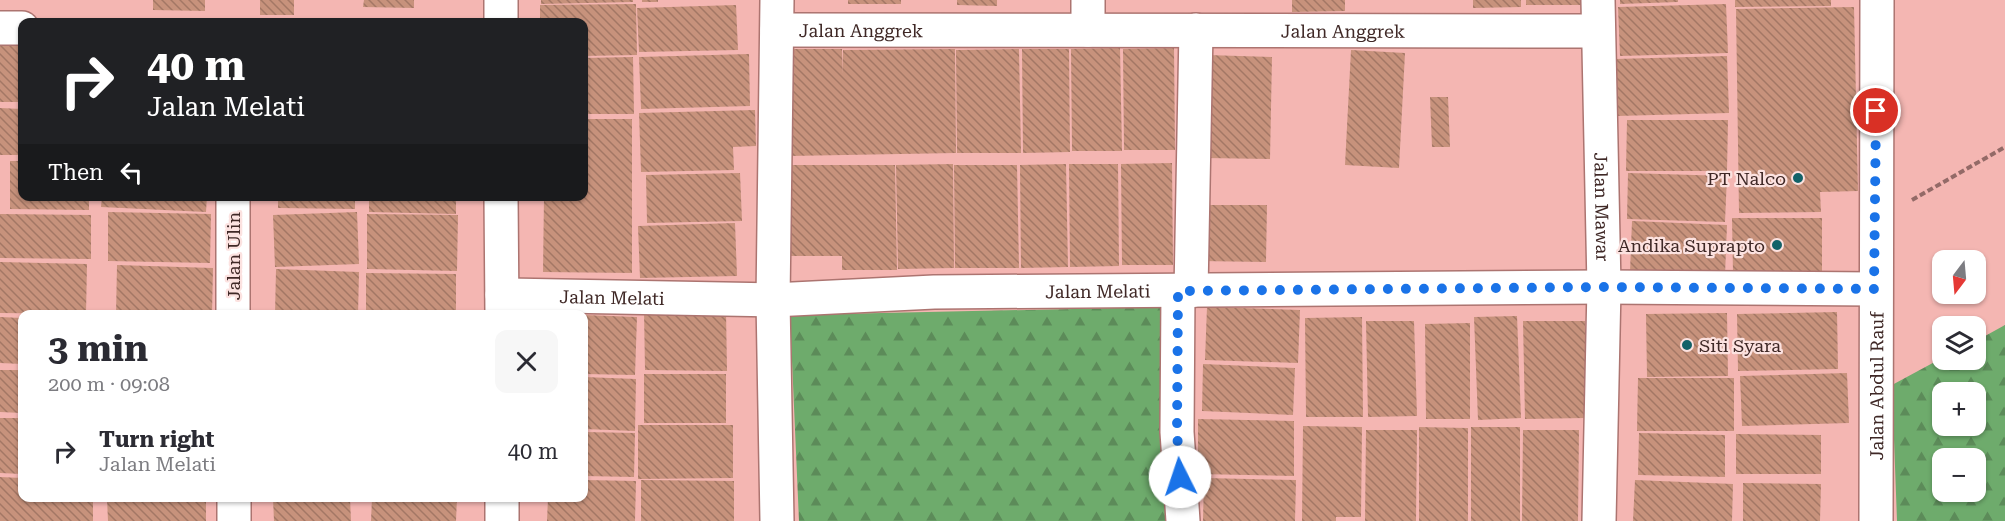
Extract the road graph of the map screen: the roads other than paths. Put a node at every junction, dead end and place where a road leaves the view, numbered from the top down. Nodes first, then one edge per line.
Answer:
1 (501, 0) edge
2 (1876, 0) edge
3 (777, 15) edge
4 (1088, 15) edge
5 (1598, 16) edge
6 (501, 18) edge
7 (0, 28) edge
8 (18, 28) edge
9 (1196, 30) junction
10 (233, 201) edge
11 (501, 201) edge
12 (1604, 287) junction
13 (1874, 289) junction
14 (1185, 291) junction
15 (773, 300) junction
16 (502, 305) edge
17 (233, 310) edge
18 (234, 502) edge
19 (502, 502) edge
20 (234, 521) edge
21 (502, 521) edge
22 (777, 521) edge
23 (1183, 521) edge
24 (1599, 521) edge
25 (1876, 521) edge

1 - 6 street
2 - 13 street, Jalan Abdul Rauf
3 - 4 street, Jalan Anggrek
3 - 15 street
4 - 9 street, Jalan Anggrek
5 - 9 street, Jalan Anggrek
5 - 12 street, Jalan Mawar
7 - 8 street
9 - 14 street
10 - 17 street, Jalan Ulin
11 - 16 street
12 - 13 street, Jalan Melati
12 - 14 street, Jalan Melati
12 - 24 street, Jalan Mawar
13 - 25 street, Jalan Abdul Rauf
14 - 15 street, Jalan Melati
14 - 23 street
15 - 16 street, Jalan Melati
15 - 22 street
18 - 20 street
19 - 21 street

